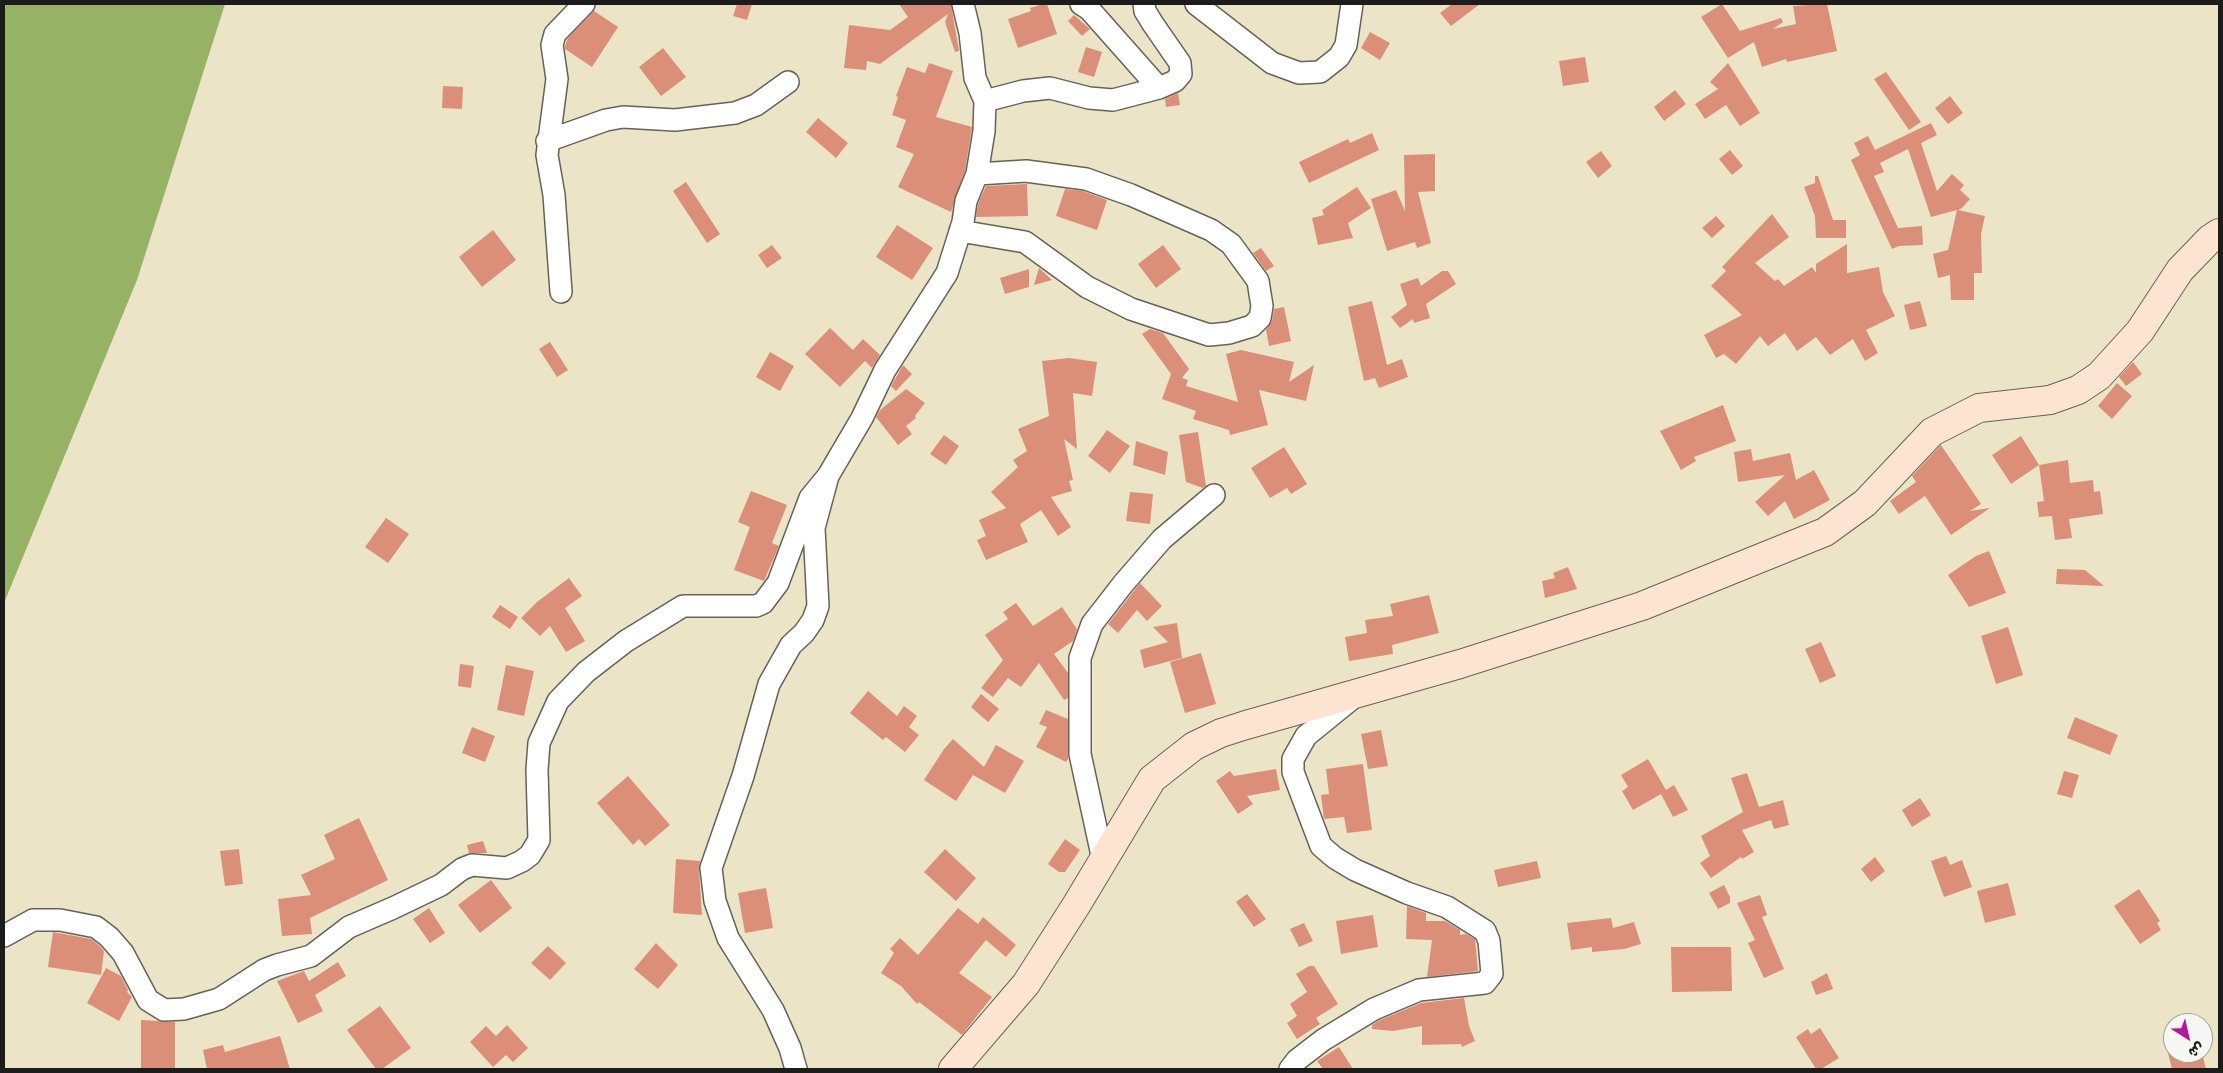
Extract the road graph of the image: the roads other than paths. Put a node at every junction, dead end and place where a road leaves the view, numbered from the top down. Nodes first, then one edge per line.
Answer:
1 (584, 4) edge
2 (962, 4) edge
3 (1081, 4) edge
4 (1144, 4) edge
5 (1196, 4) edge
6 (1352, 4) edge
7 (788, 82) dead end
8 (1159, 88) junction
9 (985, 101) junction
10 (547, 141) junction
11 (978, 174) junction
12 (960, 231) junction
13 (2219, 233) edge
14 (561, 292) dead end
15 (828, 476) junction
16 (1214, 495) dead end
17 (1358, 693) junction
18 (1103, 860) junction
19 (4, 936) edge
20 (796, 1069) edge
21 (953, 1069) edge
22 (1290, 1069) edge

1 - 10 street
2 - 9 street
3 - 8 street
4 - 8 street
5 - 6 street
7 - 10 street
8 - 9 street
9 - 11 street
10 - 14 street
11 - 12 street
11 - 12 street
12 - 15 street
13 - 17 street
15 - 19 street
15 - 20 street
16 - 18 street
17 - 18 street
17 - 22 street
18 - 21 street

